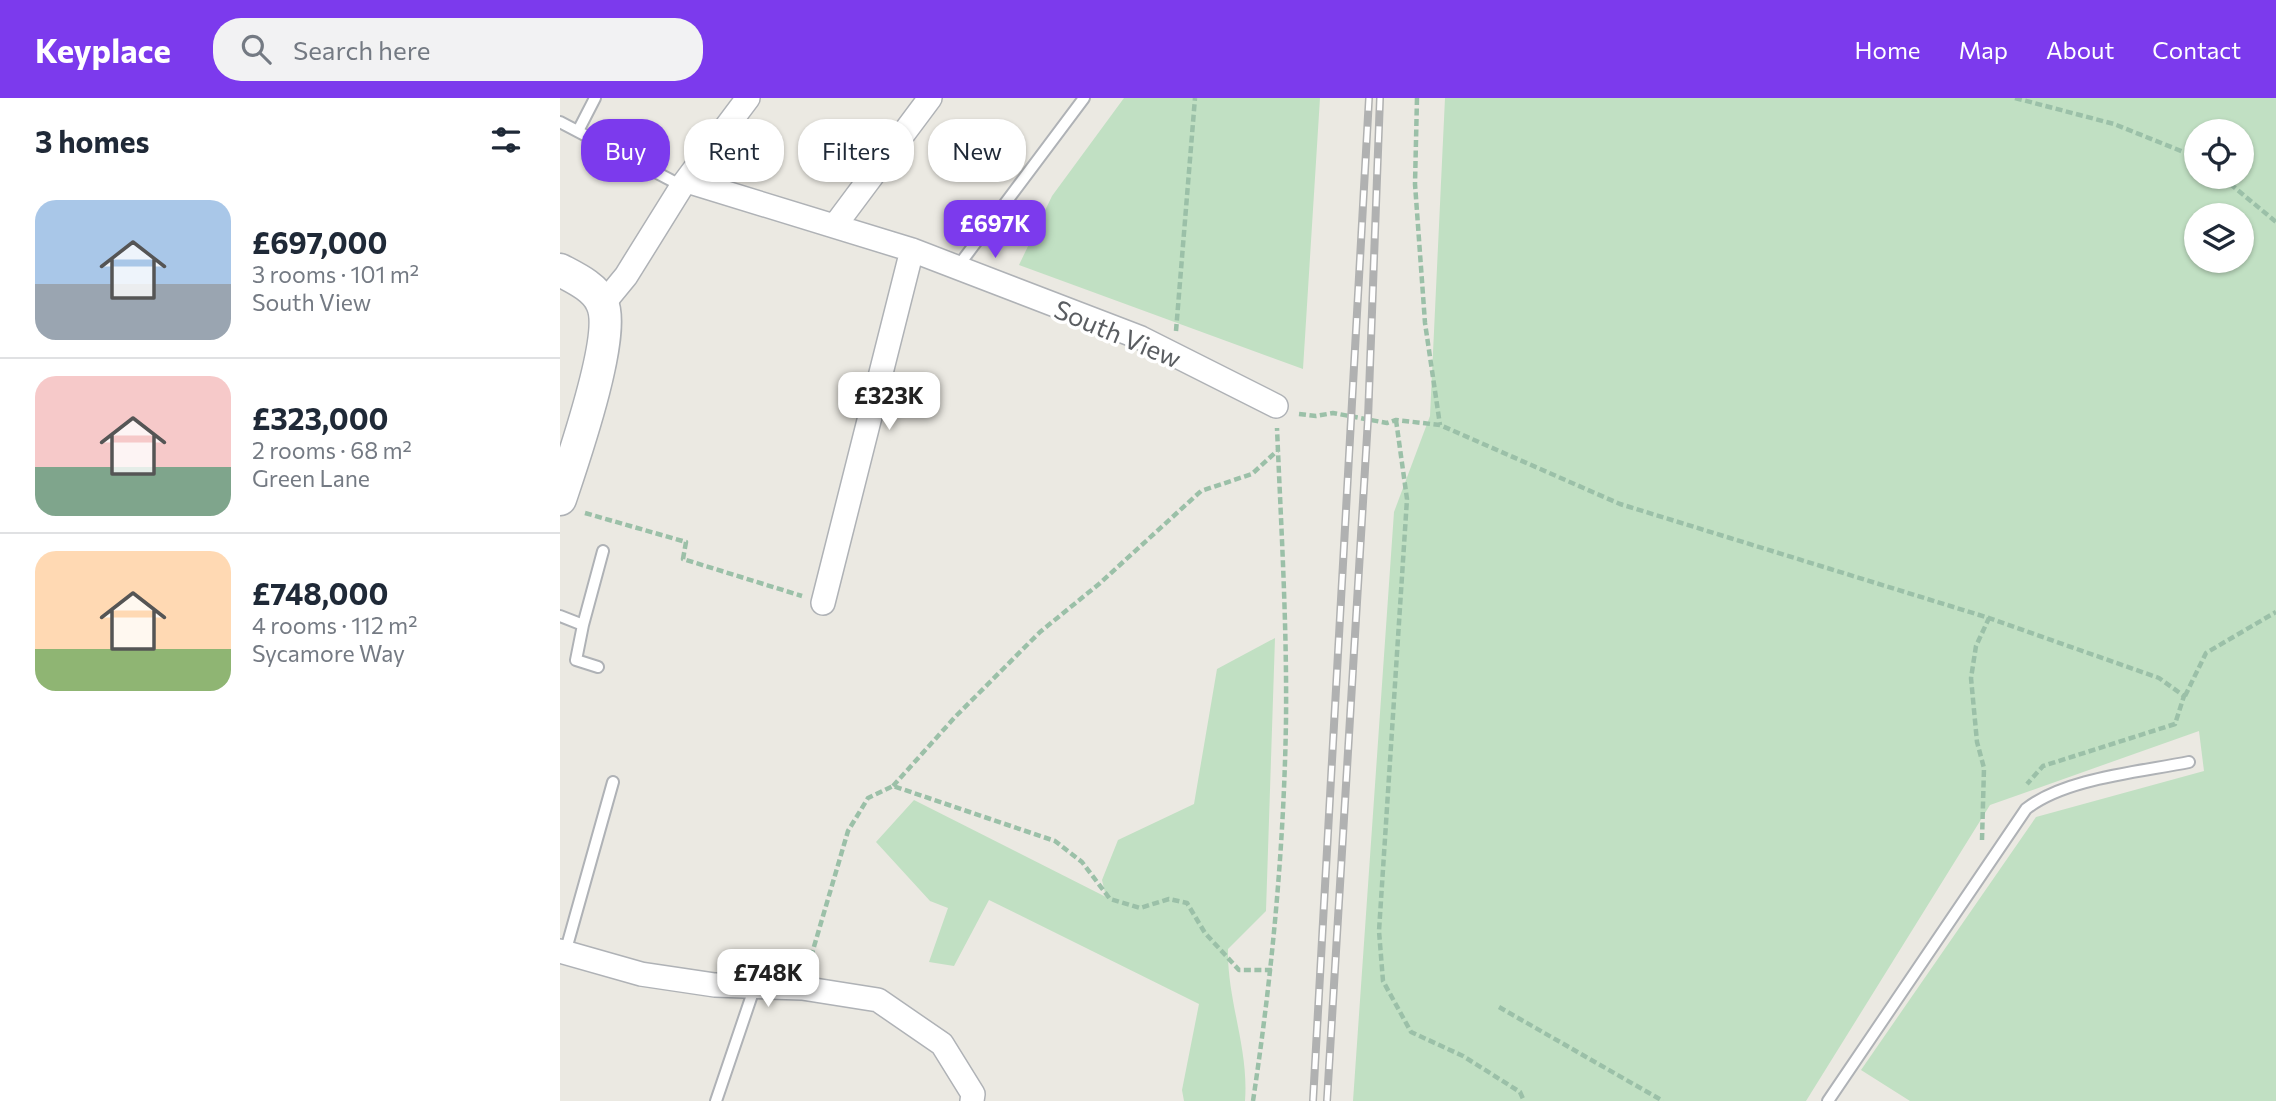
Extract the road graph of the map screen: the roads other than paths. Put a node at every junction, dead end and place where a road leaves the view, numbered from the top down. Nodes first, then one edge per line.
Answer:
1 (595, 98) edge
2 (748, 98) edge
3 (930, 98) edge
4 (1084, 98) edge
5 (560, 122) edge
6 (578, 131) junction
7 (685, 183) junction
8 (836, 224) junction
9 (912, 250) junction
10 (956, 269) junction
11 (560, 270) edge
12 (603, 304) junction
13 (1276, 406) road end
14 (566, 504) edge
15 (603, 551) dead end
16 (823, 603) road end
17 (560, 616) edge
18 (583, 625) junction
19 (598, 667) dead end
20 (2189, 762) dead end
21 (613, 782) dead end
22 (563, 952) edge
23 (755, 986) junction
24 (716, 1101) edge
25 (972, 1101) edge
26 (1828, 1101) edge

1 - 6 lane
2 - 7 street
3 - 8 street
4 - 10 lane
5 - 6 lane
6 - 7 lane
7 - 8 street, South View
7 - 12 street
8 - 9 street, South View
9 - 10 street, South View
9 - 16 street
10 - 13 street, South View
11 - 12 main road
12 - 14 main road
15 - 18 lane
17 - 18 lane
18 - 19 lane
20 - 26 lane
21 - 22 lane
22 - 23 street
23 - 24 lane
23 - 25 street

